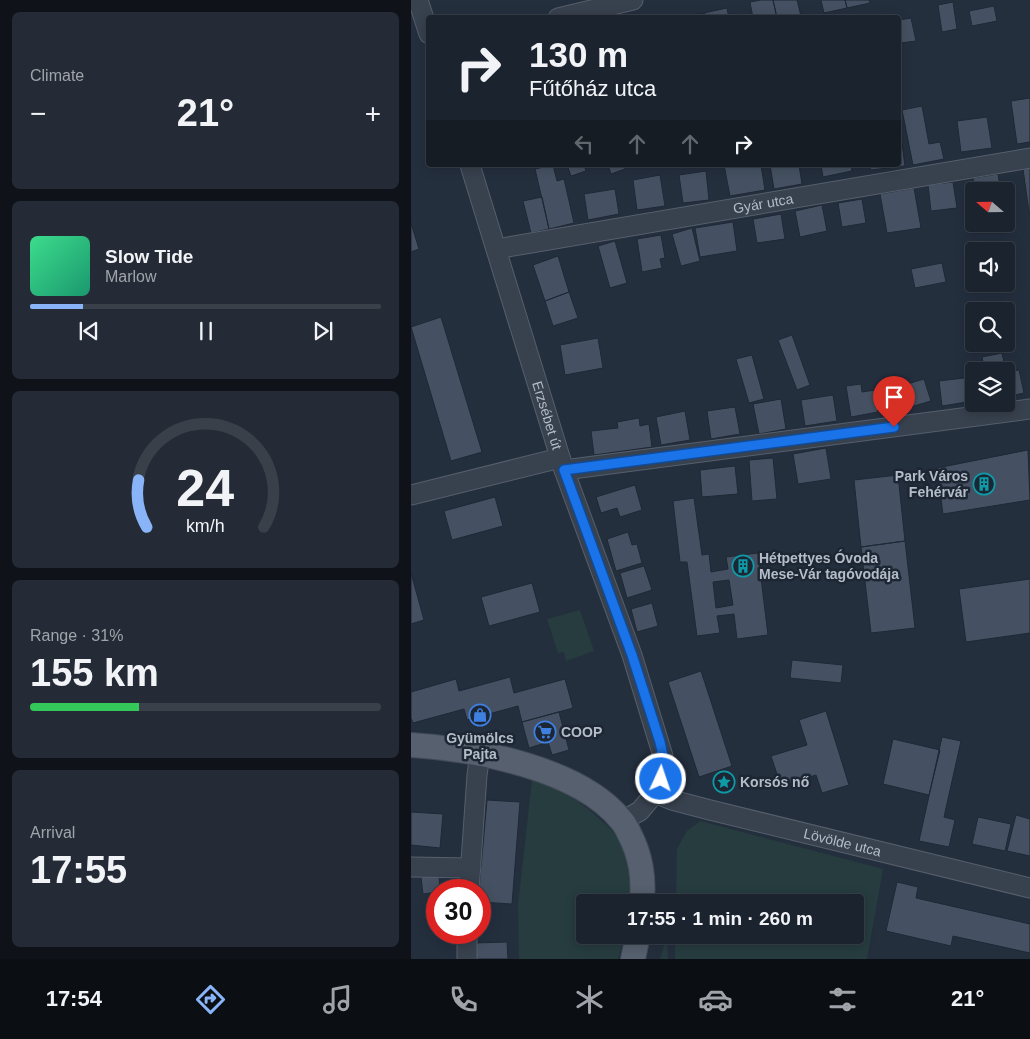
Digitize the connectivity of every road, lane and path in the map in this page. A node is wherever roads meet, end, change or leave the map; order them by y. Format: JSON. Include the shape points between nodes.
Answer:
{"nodes":[{"id":1,"x":418,"y":0,"type":"edge"},
{"id":2,"x":633,"y":0,"type":"edge"},
{"id":3,"x":570,"y":15,"type":"edge"},
{"id":4,"x":426,"y":25,"type":"edge"},
{"id":5,"x":1030,"y":158,"type":"edge"},
{"id":6,"x":470,"y":167,"type":"edge"},
{"id":7,"x":496,"y":250,"type":"junction"},
{"id":8,"x":1030,"y":409,"type":"edge"},
{"id":9,"x":562,"y":464,"type":"junction"},
{"id":10,"x":411,"y":495,"type":"edge"},
{"id":11,"x":411,"y":746,"type":"edge"},
{"id":12,"x":480,"y":755,"type":"junction"},
{"id":13,"x":655,"y":793,"type":"junction"},
{"id":14,"x":622,"y":821,"type":"junction"},
{"id":15,"x":411,"y":867,"type":"edge"},
{"id":16,"x":471,"y":868,"type":"junction"},
{"id":17,"x":470,"y":879,"type":"edge"},
{"id":18,"x":1030,"y":888,"type":"edge"},
{"id":19,"x":642,"y":894,"type":"edge"},
{"id":20,"x":467,"y":944,"type":"edge"},
{"id":21,"x":636,"y":944,"type":"edge"},
{"id":22,"x":467,"y":959,"type":"edge"},
{"id":23,"x":633,"y":959,"type":"edge"}],
"edges":[{"from":1,"to":4,"type":"street"},
{"from":2,"to":3,"type":"street"},
{"from":5,"to":7,"type":"street","name":"Gyár utca"},
{"from":6,"to":7,"type":"street","name":"Erzsébet út"},
{"from":7,"to":9,"type":"street","name":"Erzsébet út"},
{"from":8,"to":9,"type":"street"},
{"from":9,"to":10,"type":"street"},
{"from":9,"to":13,"type":"street","name":"Erzsébet út","via":[[632,655],[660,742],[663,770]]},
{"from":11,"to":12,"type":"main road"},
{"from":12,"to":14,"type":"main road","via":[[561,778],[604,802]]},
{"from":12,"to":16,"type":"street"},
{"from":13,"to":14,"type":"street","name":"Erzsébet út","via":[[640,811]]},
{"from":13,"to":18,"type":"street","name":"Lövölde utca","via":[[710,810]]},
{"from":14,"to":19,"type":"main road","via":[[642,865]]},
{"from":15,"to":16,"type":"street"},
{"from":16,"to":17,"type":"street"},
{"from":20,"to":22,"type":"street"},
{"from":21,"to":23,"type":"main road"}]}
